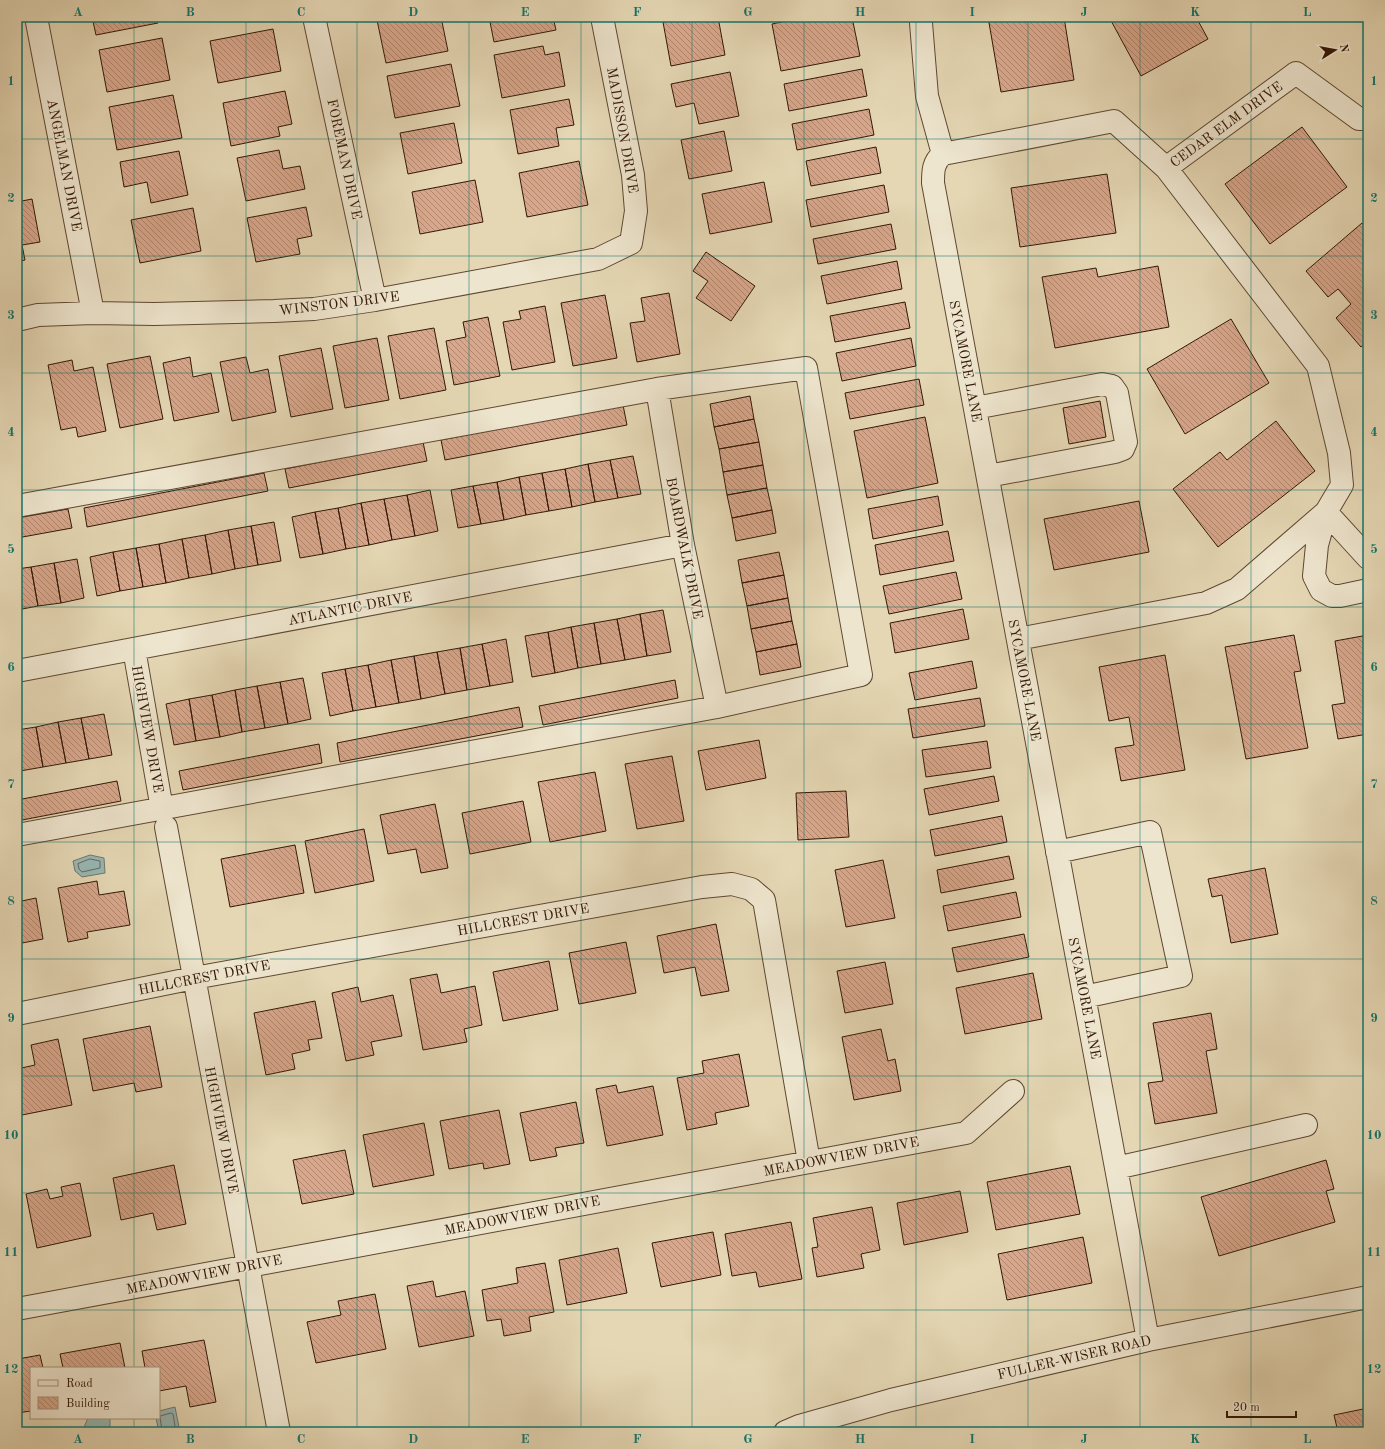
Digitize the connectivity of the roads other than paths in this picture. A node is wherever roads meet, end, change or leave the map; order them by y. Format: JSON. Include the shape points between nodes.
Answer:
{"nodes":[{"id":1,"x":36,"y":17,"type":"edge"},
{"id":2,"x":314,"y":17,"type":"edge"},
{"id":3,"x":602,"y":17,"type":"edge"},
{"id":4,"x":921,"y":23,"type":"dead end"},
{"id":5,"x":1368,"y":119,"type":"edge"},
{"id":6,"x":943,"y":154,"type":"junction"},
{"id":7,"x":1166,"y":168,"type":"junction"},
{"id":8,"x":631,"y":243,"type":"joint"},
{"id":9,"x":375,"y":300,"type":"junction"},
{"id":10,"x":93,"y":313,"type":"junction"},
{"id":11,"x":17,"y":320,"type":"edge"},
{"id":12,"x":658,"y":389,"type":"junction"},
{"id":13,"x":975,"y":408,"type":"junction"},
{"id":14,"x":988,"y":476,"type":"junction"},
{"id":15,"x":17,"y":506,"type":"edge"},
{"id":16,"x":1326,"y":512,"type":"junction"},
{"id":17,"x":683,"y":545,"type":"junction"},
{"id":18,"x":1368,"y":558,"type":"edge"},
{"id":19,"x":1368,"y":590,"type":"edge"},
{"id":20,"x":1018,"y":639,"type":"junction"},
{"id":21,"x":134,"y":649,"type":"junction"},
{"id":22,"x":17,"y":671,"type":"edge"},
{"id":23,"x":717,"y":707,"type":"junction"},
{"id":24,"x":164,"y":818,"type":"junction"},
{"id":25,"x":17,"y":835,"type":"edge"},
{"id":26,"x":1057,"y":852,"type":"junction"},
{"id":27,"x":194,"y":978,"type":"junction"},
{"id":28,"x":1084,"y":997,"type":"junction"},
{"id":29,"x":17,"y":1014,"type":"edge"},
{"id":30,"x":1013,"y":1091,"type":"dead end"},
{"id":31,"x":1306,"y":1125,"type":"dead end"},
{"id":32,"x":809,"y":1162,"type":"junction"},
{"id":33,"x":1116,"y":1168,"type":"junction"},
{"id":34,"x":248,"y":1266,"type":"junction"},
{"id":35,"x":1368,"y":1297,"type":"edge"},
{"id":36,"x":17,"y":1309,"type":"edge"},
{"id":37,"x":1148,"y":1340,"type":"junction"},
{"id":38,"x":278,"y":1432,"type":"edge"},
{"id":39,"x":785,"y":1432,"type":"edge"}],
"edges":[{"from":1,"to":10,"type":"street","name":"ANGELMAN DRIVE"},
{"from":2,"to":9,"type":"street","name":"FOREMAN DRIVE"},
{"from":3,"to":8,"type":"street","name":"MADISSON DRIVE","via":[[633,175],[636,211]]},
{"from":4,"to":6,"type":"street","via":[[927,96]]},
{"from":5,"to":7,"type":"street","name":"CEDAR ELM DRIVE","via":[[1359,120],[1296,73]]},
{"from":6,"to":7,"type":"street","name":"CEDAR ELM DRIVE","via":[[1114,121]]},
{"from":6,"to":13,"type":"street","name":"SYCAMORE LANE","via":[[936,160],[933,183]]},
{"from":7,"to":16,"type":"street","via":[[1318,366],[1339,453],[1342,485]]},
{"from":8,"to":9,"type":"street","name":"WINSTON DRIVE","via":[[598,259]]},
{"from":9,"to":10,"type":"street","name":"WINSTON DRIVE","via":[[314,309],[274,311]]},
{"from":10,"to":11,"type":"street","name":"WINSTON DRIVE","via":[[38,316]]},
{"from":12,"to":15,"type":"street"},
{"from":12,"to":17,"type":"street","name":"BOARDWALK DRIVE"},
{"from":12,"to":23,"type":"street","via":[[806,368],[861,675]]},
{"from":13,"to":14,"type":"street","name":"SYCAMORE LANE"},
{"from":13,"to":14,"type":"street","via":[[1102,384],[1112,386],[1117,394],[1126,442],[1123,448],[1115,452]]},
{"from":14,"to":20,"type":"street","name":"SYCAMORE LANE"},
{"from":16,"to":18,"type":"street"},
{"from":16,"to":19,"type":"street","via":[[1317,545],[1314,576],[1321,590],[1332,596],[1340,596]]},
{"from":16,"to":20,"type":"street","via":[[1238,589],[1206,603]]},
{"from":17,"to":21,"type":"street","name":"ATLANTIC DRIVE"},
{"from":17,"to":23,"type":"street","name":"BOARDWALK DRIVE"},
{"from":20,"to":26,"type":"street","name":"SYCAMORE LANE"},
{"from":21,"to":22,"type":"street","name":"ATLANTIC DRIVE"},
{"from":21,"to":24,"type":"street","name":"HIGHVIEW DRIVE"},
{"from":23,"to":24,"type":"street"},
{"from":24,"to":25,"type":"street"},
{"from":24,"to":27,"type":"street","name":"HIGHVIEW DRIVE"},
{"from":26,"to":28,"type":"street","name":"SYCAMORE LANE"},
{"from":26,"to":28,"type":"street","via":[[1150,832],[1181,976]]},
{"from":27,"to":29,"type":"street","name":"HILLCREST DRIVE"},
{"from":27,"to":32,"type":"street","name":"HILLCREST DRIVE","via":[[702,887],[732,884],[751,890],[764,900]]},
{"from":27,"to":34,"type":"street","name":"HIGHVIEW DRIVE"},
{"from":28,"to":33,"type":"street","name":"SYCAMORE LANE"},
{"from":30,"to":32,"type":"street","name":"MEADOWVIEW DRIVE","via":[[966,1132]]},
{"from":31,"to":33,"type":"street"},
{"from":32,"to":34,"type":"street","name":"MEADOWVIEW DRIVE"},
{"from":33,"to":37,"type":"street","name":"SYCAMORE LANE"},
{"from":34,"to":36,"type":"street","name":"MEADOWVIEW DRIVE"},
{"from":34,"to":38,"type":"street","name":"HIGHVIEW DRIVE"},
{"from":35,"to":37,"type":"street","name":"FULLER-WISER ROAD"},
{"from":37,"to":39,"type":"street","name":"FULLER-WISER ROAD","via":[[891,1400]]}]}
